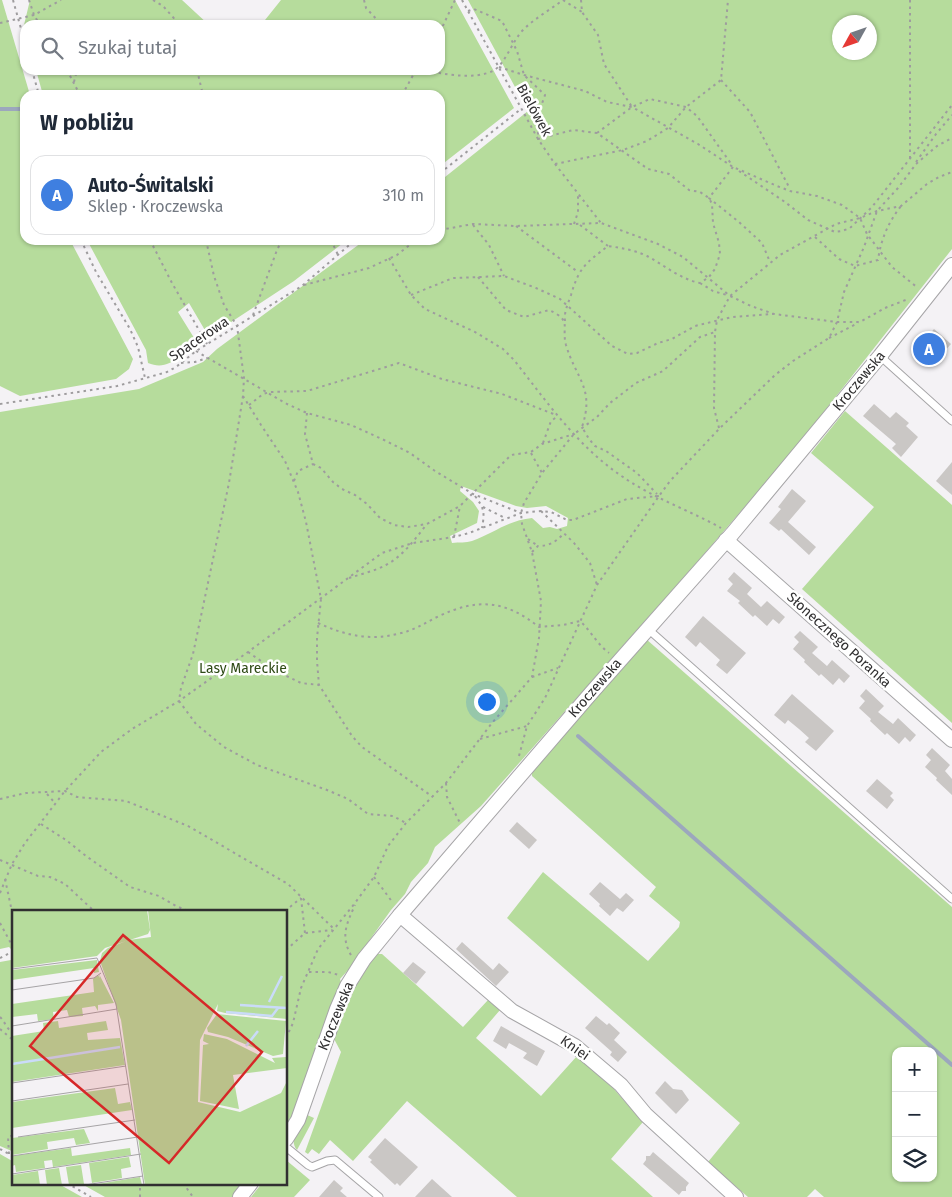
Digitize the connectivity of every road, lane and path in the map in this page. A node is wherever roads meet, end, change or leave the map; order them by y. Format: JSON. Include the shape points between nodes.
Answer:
{"nodes":[{"id":1,"x":13,"y":0,"type":"edge"},
{"id":2,"x":29,"y":0,"type":"edge"},
{"id":3,"x":61,"y":0,"type":"edge"},
{"id":4,"x":153,"y":0,"type":"edge"},
{"id":5,"x":364,"y":0,"type":"edge"},
{"id":6,"x":455,"y":0,"type":"edge"},
{"id":7,"x":462,"y":0,"type":"edge"},
{"id":8,"x":563,"y":0,"type":"edge"},
{"id":9,"x":581,"y":0,"type":"edge"},
{"id":10,"x":728,"y":0,"type":"edge"},
{"id":11,"x":910,"y":0,"type":"edge"},
{"id":12,"x":468,"y":11,"type":"junction"},
{"id":13,"x":582,"y":12,"type":"junction"},
{"id":14,"x":34,"y":14,"type":"junction"},
{"id":15,"x":18,"y":19,"type":"junction"},
{"id":16,"x":37,"y":20,"type":"edge"},
{"id":17,"x":176,"y":20,"type":"edge"},
{"id":18,"x":377,"y":20,"type":"edge"},
{"id":19,"x":445,"y":21,"type":"edge"},
{"id":20,"x":0,"y":23,"type":"edge"},
{"id":21,"x":20,"y":26,"type":"edge"},
{"id":22,"x":513,"y":43,"type":"junction"},
{"id":23,"x":499,"y":67,"type":"junction"},
{"id":24,"x":445,"y":74,"type":"edge"},
{"id":25,"x":33,"y":75,"type":"edge"},
{"id":26,"x":70,"y":75,"type":"edge"},
{"id":27,"x":76,"y":75,"type":"edge"},
{"id":28,"x":198,"y":75,"type":"edge"},
{"id":29,"x":413,"y":75,"type":"edge"},
{"id":30,"x":524,"y":75,"type":"junction"},
{"id":31,"x":721,"y":80,"type":"junction"},
{"id":32,"x":74,"y":84,"type":"junction"},
{"id":33,"x":37,"y":90,"type":"edge"},
{"id":34,"x":77,"y":90,"type":"edge"},
{"id":35,"x":202,"y":90,"type":"edge"},
{"id":36,"x":405,"y":90,"type":"edge"},
{"id":37,"x":952,"y":105,"type":"edge"},
{"id":38,"x":632,"y":107,"type":"junction"},
{"id":39,"x":686,"y":107,"type":"junction"},
{"id":40,"x":521,"y":109,"type":"junction"},
{"id":41,"x":952,"y":115,"type":"edge"},
{"id":42,"x":668,"y":128,"type":"junction"},
{"id":43,"x":597,"y":133,"type":"junction"},
{"id":44,"x":952,"y":138,"type":"edge"},
{"id":45,"x":538,"y":139,"type":"junction"},
{"id":46,"x":623,"y":150,"type":"junction"},
{"id":47,"x":910,"y":159,"type":"junction"},
{"id":48,"x":555,"y":164,"type":"junction"},
{"id":49,"x":916,"y":164,"type":"junction"},
{"id":50,"x":733,"y":167,"type":"junction"},
{"id":51,"x":445,"y":168,"type":"edge"},
{"id":52,"x":952,"y":172,"type":"edge"},
{"id":53,"x":790,"y":191,"type":"junction"},
{"id":54,"x":578,"y":194,"type":"junction"},
{"id":55,"x":709,"y":198,"type":"junction"},
{"id":56,"x":901,"y":206,"type":"junction"},
{"id":57,"x":877,"y":211,"type":"junction"},
{"id":58,"x":860,"y":218,"type":"junction"},
{"id":59,"x":601,"y":222,"type":"junction"},
{"id":60,"x":473,"y":224,"type":"junction"},
{"id":61,"x":574,"y":225,"type":"junction"},
{"id":62,"x":580,"y":225,"type":"junction"},
{"id":63,"x":516,"y":226,"type":"junction"},
{"id":64,"x":827,"y":228,"type":"junction"},
{"id":65,"x":445,"y":229,"type":"edge"},
{"id":66,"x":867,"y":234,"type":"junction"},
{"id":67,"x":814,"y":236,"type":"junction"},
{"id":68,"x":83,"y":245,"type":"edge"},
{"id":69,"x":152,"y":245,"type":"edge"},
{"id":70,"x":207,"y":245,"type":"edge"},
{"id":71,"x":280,"y":245,"type":"edge"},
{"id":72,"x":333,"y":245,"type":"edge"},
{"id":73,"x":349,"y":245,"type":"edge"},
{"id":74,"x":410,"y":245,"type":"edge"},
{"id":75,"x":608,"y":246,"type":"junction"},
{"id":76,"x":879,"y":250,"type":"junction"},
{"id":77,"x":338,"y":255,"type":"junction"},
{"id":78,"x":389,"y":258,"type":"junction"},
{"id":79,"x":770,"y":262,"type":"junction"},
{"id":80,"x":855,"y":266,"type":"junction"},
{"id":81,"x":952,"y":266,"type":"edge"},
{"id":82,"x":578,"y":272,"type":"junction"},
{"id":83,"x":478,"y":276,"type":"junction"},
{"id":84,"x":504,"y":276,"type":"junction"},
{"id":85,"x":709,"y":277,"type":"junction"},
{"id":86,"x":700,"y":283,"type":"junction"},
{"id":87,"x":302,"y":286,"type":"junction"},
{"id":88,"x":411,"y":295,"type":"junction"},
{"id":89,"x":928,"y":295,"type":"junction"},
{"id":90,"x":730,"y":296,"type":"junction"},
{"id":91,"x":567,"y":306,"type":"junction"},
{"id":92,"x":774,"y":314,"type":"junction"},
{"id":93,"x":252,"y":316,"type":"junction"},
{"id":94,"x":717,"y":320,"type":"junction"},
{"id":95,"x":564,"y":322,"type":"junction"},
{"id":96,"x":836,"y":322,"type":"junction"},
{"id":97,"x":860,"y":322,"type":"junction"},
{"id":98,"x":238,"y":326,"type":"junction"},
{"id":99,"x":715,"y":332,"type":"junction"},
{"id":100,"x":829,"y":338,"type":"junction"},
{"id":101,"x":207,"y":344,"type":"junction"},
{"id":102,"x":196,"y":351,"type":"junction"},
{"id":103,"x":880,"y":356,"type":"junction"},
{"id":104,"x":208,"y":358,"type":"junction"},
{"id":105,"x":180,"y":363,"type":"junction"},
{"id":106,"x":145,"y":378,"type":"junction"},
{"id":107,"x":244,"y":378,"type":"junction"},
{"id":108,"x":270,"y":392,"type":"junction"},
{"id":109,"x":244,"y":396,"type":"junction"},
{"id":110,"x":0,"y":404,"type":"edge"},
{"id":111,"x":249,"y":405,"type":"junction"},
{"id":112,"x":308,"y":413,"type":"junction"},
{"id":113,"x":558,"y":416,"type":"junction"},
{"id":114,"x":952,"y":421,"type":"edge"},
{"id":115,"x":582,"y":427,"type":"junction"},
{"id":116,"x":719,"y":429,"type":"junction"},
{"id":117,"x":574,"y":434,"type":"junction"},
{"id":118,"x":542,"y":444,"type":"junction"},
{"id":119,"x":531,"y":452,"type":"junction"},
{"id":120,"x":313,"y":464,"type":"junction"},
{"id":121,"x":290,"y":471,"type":"junction"},
{"id":122,"x":298,"y":472,"type":"junction"},
{"id":123,"x":542,"y":473,"type":"junction"},
{"id":124,"x":294,"y":481,"type":"junction"},
{"id":125,"x":473,"y":494,"type":"junction"},
{"id":126,"x":659,"y":496,"type":"junction"},
{"id":127,"x":460,"y":506,"type":"junction"},
{"id":128,"x":483,"y":507,"type":"junction"},
{"id":129,"x":541,"y":511,"type":"junction"},
{"id":130,"x":521,"y":513,"type":"junction"},
{"id":131,"x":505,"y":518,"type":"junction"},
{"id":132,"x":427,"y":524,"type":"junction"},
{"id":133,"x":482,"y":528,"type":"junction"},
{"id":134,"x":564,"y":533,"type":"junction"},
{"id":135,"x":729,"y":537,"type":"junction"},
{"id":136,"x":454,"y":538,"type":"junction"},
{"id":137,"x":528,"y":539,"type":"junction"},
{"id":138,"x":413,"y":543,"type":"junction"},
{"id":139,"x":538,"y":546,"type":"junction"},
{"id":140,"x":532,"y":552,"type":"junction"},
{"id":141,"x":348,"y":579,"type":"junction"},
{"id":142,"x":597,"y":585,"type":"junction"},
{"id":143,"x":321,"y":599,"type":"junction"},
{"id":144,"x":580,"y":621,"type":"junction"},
{"id":145,"x":318,"y":623,"type":"junction"},
{"id":146,"x":539,"y":627,"type":"junction"},
{"id":147,"x":648,"y":629,"type":"junction"},
{"id":148,"x":248,"y":652,"type":"junction"},
{"id":149,"x":619,"y":661,"type":"junction"},
{"id":150,"x":558,"y":668,"type":"junction"},
{"id":151,"x":532,"y":677,"type":"junction"},
{"id":152,"x":320,"y":684,"type":"junction"},
{"id":153,"x":178,"y":701,"type":"junction"},
{"id":154,"x":527,"y":726,"type":"junction"},
{"id":155,"x":480,"y":739,"type":"junction"},
{"id":156,"x":952,"y":740,"type":"edge"},
{"id":157,"x":518,"y":759,"type":"dead end"},
{"id":158,"x":446,"y":783,"type":"junction"},
{"id":159,"x":65,"y":791,"type":"junction"},
{"id":160,"x":46,"y":793,"type":"junction"},
{"id":161,"x":433,"y":797,"type":"junction"},
{"id":162,"x":0,"y":799,"type":"edge"},
{"id":163,"x":55,"y":803,"type":"junction"},
{"id":164,"x":406,"y":823,"type":"junction"},
{"id":165,"x":40,"y":824,"type":"junction"},
{"id":166,"x":467,"y":838,"type":"junction"},
{"id":167,"x":0,"y":860,"type":"edge"},
{"id":168,"x":12,"y":864,"type":"junction"},
{"id":169,"x":374,"y":877,"type":"junction"},
{"id":170,"x":5,"y":879,"type":"junction"},
{"id":171,"x":3,"y":884,"type":"junction"},
{"id":172,"x":0,"y":887,"type":"edge"},
{"id":173,"x":0,"y":893,"type":"edge"},
{"id":174,"x":301,"y":898,"type":"junction"},
{"id":175,"x":952,"y":899,"type":"edge"},
{"id":176,"x":356,"y":903,"type":"junction"},
{"id":177,"x":93,"y":910,"type":"edge"},
{"id":178,"x":186,"y":910,"type":"edge"},
{"id":179,"x":286,"y":910,"type":"edge"},
{"id":180,"x":12,"y":912,"type":"edge"},
{"id":181,"x":400,"y":914,"type":"junction"},
{"id":182,"x":0,"y":923,"type":"edge"},
{"id":183,"x":334,"y":929,"type":"junction"},
{"id":184,"x":305,"y":933,"type":"junction"},
{"id":185,"x":12,"y":946,"type":"edge"},
{"id":186,"x":288,"y":948,"type":"edge"},
{"id":187,"x":12,"y":951,"type":"edge"},
{"id":188,"x":0,"y":958,"type":"edge"},
{"id":189,"x":360,"y":964,"type":"junction"},
{"id":190,"x":308,"y":972,"type":"junction"},
{"id":191,"x":350,"y":980,"type":"junction"},
{"id":192,"x":0,"y":1017,"type":"edge"},
{"id":193,"x":0,"y":1029,"type":"edge"},
{"id":194,"x":12,"y":1031,"type":"edge"},
{"id":195,"x":288,"y":1034,"type":"edge"},
{"id":196,"x":12,"y":1039,"type":"edge"},
{"id":197,"x":12,"y":1136,"type":"edge"},
{"id":198,"x":288,"y":1136,"type":"edge"},
{"id":199,"x":0,"y":1149,"type":"edge"},
{"id":200,"x":288,"y":1149,"type":"edge"},
{"id":201,"x":9,"y":1154,"type":"junction"},
{"id":202,"x":12,"y":1155,"type":"edge"},
{"id":203,"x":69,"y":1184,"type":"edge"},
{"id":204,"x":140,"y":1184,"type":"edge"},
{"id":205,"x":184,"y":1184,"type":"edge"},
{"id":206,"x":250,"y":1184,"type":"edge"},
{"id":207,"x":91,"y":1197,"type":"edge"},
{"id":208,"x":140,"y":1197,"type":"edge"},
{"id":209,"x":193,"y":1197,"type":"edge"},
{"id":210,"x":240,"y":1197,"type":"edge"},
{"id":211,"x":378,"y":1197,"type":"edge"},
{"id":212,"x":736,"y":1197,"type":"edge"}],
"edges":[{"from":1,"to":15,"type":"path"},
{"from":2,"to":14,"type":"path"},
{"from":3,"to":14,"type":"path"},
{"from":4,"to":17,"type":"path"},
{"from":5,"to":18,"type":"path","via":[[366,8]]},
{"from":6,"to":19,"type":"path"},
{"from":7,"to":12,"type":"path","name":"Bielówek"},
{"from":8,"to":13,"type":"path"},
{"from":8,"to":22,"type":"path","via":[[524,29]]},
{"from":9,"to":13,"type":"path"},
{"from":10,"to":31,"type":"path"},
{"from":11,"to":47,"type":"path"},
{"from":12,"to":22,"type":"path","via":[[474,9],[502,21]]},
{"from":12,"to":23,"type":"path","name":"Bielówek"},
{"from":13,"to":38,"type":"path","via":[[598,35],[604,64]]},
{"from":14,"to":15,"type":"path"},
{"from":14,"to":16,"type":"path"},
{"from":15,"to":20,"type":"path"},
{"from":15,"to":21,"type":"path"},
{"from":22,"to":23,"type":"path"},
{"from":22,"to":30,"type":"path"},
{"from":23,"to":24,"type":"path","via":[[463,77]]},
{"from":23,"to":30,"type":"path"},
{"from":23,"to":40,"type":"path","name":"Bielówek"},
{"from":25,"to":33,"type":"path"},
{"from":26,"to":32,"type":"path"},
{"from":27,"to":32,"type":"path"},
{"from":28,"to":35,"type":"path"},
{"from":29,"to":36,"type":"path"},
{"from":30,"to":38,"type":"path"},
{"from":30,"to":45,"type":"path","via":[[545,94],[538,116]]},
{"from":31,"to":39,"type":"path"},
{"from":31,"to":53,"type":"path","via":[[750,112]]},
{"from":32,"to":34,"type":"path"},
{"from":37,"to":47,"type":"path"},
{"from":38,"to":39,"type":"path","via":[[650,99]]},
{"from":38,"to":42,"type":"path"},
{"from":38,"to":43,"type":"path"},
{"from":39,"to":42,"type":"path"},
{"from":39,"to":50,"type":"path","via":[[697,116]]},
{"from":40,"to":45,"type":"path","name":"Bielówek"},
{"from":40,"to":51,"type":"path"},
{"from":41,"to":49,"type":"path","via":[[918,157]]},
{"from":42,"to":46,"type":"path"},
{"from":42,"to":50,"type":"path"},
{"from":43,"to":45,"type":"path","via":[[573,130]]},
{"from":43,"to":46,"type":"path"},
{"from":44,"to":49,"type":"path"},
{"from":45,"to":48,"type":"path","name":"Bielówek"},
{"from":46,"to":48,"type":"path"},
{"from":46,"to":55,"type":"path","via":[[648,168],[669,174],[689,190]]},
{"from":47,"to":58,"type":"path"},
{"from":48,"to":54,"type":"path","name":"Bielówek"},
{"from":49,"to":57,"type":"path"},
{"from":50,"to":53,"type":"path"},
{"from":50,"to":55,"type":"path"},
{"from":50,"to":64,"type":"path","via":[[808,220]]},
{"from":52,"to":56,"type":"path","via":[[928,184]]},
{"from":53,"to":58,"type":"path","via":[[842,205]]},
{"from":54,"to":59,"type":"path","name":"Bielówek"},
{"from":54,"to":61,"type":"path"},
{"from":55,"to":79,"type":"path","via":[[762,243]]},
{"from":55,"to":85,"type":"path","via":[[720,254]]},
{"from":56,"to":57,"type":"path"},
{"from":56,"to":76,"type":"path","via":[[888,225]]},
{"from":57,"to":58,"type":"path"},
{"from":57,"to":66,"type":"path"},
{"from":58,"to":64,"type":"path"},
{"from":58,"to":64,"type":"path","via":[[842,231]]},
{"from":58,"to":66,"type":"path"},
{"from":59,"to":62,"type":"path"},
{"from":59,"to":85,"type":"path","via":[[658,244],[683,257]]},
{"from":60,"to":63,"type":"path"},
{"from":60,"to":65,"type":"path"},
{"from":60,"to":84,"type":"path","via":[[489,245]]},
{"from":61,"to":62,"type":"path"},
{"from":61,"to":63,"type":"path"},
{"from":62,"to":75,"type":"path"},
{"from":63,"to":82,"type":"path"},
{"from":64,"to":67,"type":"path"},
{"from":66,"to":76,"type":"path"},
{"from":66,"to":80,"type":"path"},
{"from":67,"to":79,"type":"path"},
{"from":67,"to":80,"type":"path","via":[[839,259]]},
{"from":68,"to":106,"type":"path","via":[[138,347]]},
{"from":69,"to":101,"type":"path"},
{"from":70,"to":98,"type":"path","via":[[224,305]]},
{"from":71,"to":93,"type":"path"},
{"from":72,"to":77,"type":"path"},
{"from":73,"to":77,"type":"path","name":"Spacerowa"},
{"from":74,"to":78,"type":"path"},
{"from":75,"to":82,"type":"path"},
{"from":75,"to":86,"type":"path","via":[[646,255],[679,275]]},
{"from":76,"to":80,"type":"path","via":[[878,260]]},
{"from":76,"to":89,"type":"path","via":[[892,267]]},
{"from":77,"to":87,"type":"path","name":"Spacerowa"},
{"from":78,"to":87,"type":"path","via":[[369,268]]},
{"from":78,"to":88,"type":"path"},
{"from":79,"to":90,"type":"path"},
{"from":80,"to":96,"type":"path"},
{"from":81,"to":89,"type":"street","name":"Kroczewska"},
{"from":82,"to":91,"type":"path"},
{"from":83,"to":84,"type":"path"},
{"from":83,"to":88,"type":"path","via":[[454,278]]},
{"from":83,"to":95,"type":"path","via":[[506,310],[524,317],[549,310],[557,313]]},
{"from":84,"to":91,"type":"path","via":[[560,299]]},
{"from":85,"to":86,"type":"path"},
{"from":85,"to":90,"type":"path"},
{"from":86,"to":90,"type":"path"},
{"from":87,"to":93,"type":"path","name":"Spacerowa"},
{"from":88,"to":113,"type":"path","via":[[425,309],[503,349]]},
{"from":89,"to":97,"type":"path","via":[[908,298]]},
{"from":89,"to":103,"type":"street","name":"Kroczewska"},
{"from":90,"to":92,"type":"path"},
{"from":90,"to":94,"type":"path"},
{"from":91,"to":94,"type":"path","via":[[612,346],[628,354]]},
{"from":91,"to":95,"type":"path"},
{"from":92,"to":94,"type":"path"},
{"from":92,"to":96,"type":"path"},
{"from":93,"to":98,"type":"path","name":"Spacerowa"},
{"from":94,"to":99,"type":"path"},
{"from":95,"to":115,"type":"path","via":[[566,343],[586,391],[587,408]]},
{"from":96,"to":97,"type":"path"},
{"from":96,"to":100,"type":"path"},
{"from":97,"to":100,"type":"path"},
{"from":98,"to":101,"type":"path","name":"Spacerowa"},
{"from":98,"to":107,"type":"path"},
{"from":99,"to":115,"type":"path","via":[[700,337],[663,371],[636,383]]},
{"from":99,"to":116,"type":"path","via":[[714,408]]},
{"from":100,"to":116,"type":"path","via":[[775,375]]},
{"from":101,"to":102,"type":"path","name":"Spacerowa"},
{"from":102,"to":104,"type":"path"},
{"from":102,"to":105,"type":"path","name":"Spacerowa"},
{"from":103,"to":114,"type":"lane"},
{"from":103,"to":135,"type":"street","name":"Kroczewska"},
{"from":104,"to":105,"type":"path"},
{"from":104,"to":107,"type":"path"},
{"from":105,"to":106,"type":"path","name":"Spacerowa","via":[[167,372]]},
{"from":106,"to":110,"type":"path","name":"Spacerowa","via":[[117,386]]},
{"from":107,"to":108,"type":"path"},
{"from":107,"to":109,"type":"path"},
{"from":108,"to":111,"type":"path"},
{"from":108,"to":112,"type":"path"},
{"from":108,"to":113,"type":"path","via":[[307,391],[399,363],[442,379],[502,394]]},
{"from":109,"to":111,"type":"path"},
{"from":109,"to":153,"type":"path","via":[[230,483],[193,654]]},
{"from":111,"to":121,"type":"path"},
{"from":112,"to":120,"type":"path","via":[[305,434]]},
{"from":112,"to":125,"type":"path","via":[[351,425],[382,439],[410,453]]},
{"from":113,"to":117,"type":"path"},
{"from":113,"to":118,"type":"path","via":[[551,421]]},
{"from":115,"to":117,"type":"path"},
{"from":115,"to":126,"type":"path","via":[[595,446],[637,474]]},
{"from":116,"to":126,"type":"path"},
{"from":117,"to":118,"type":"path"},
{"from":117,"to":123,"type":"path"},
{"from":117,"to":126,"type":"path","via":[[623,477]]},
{"from":118,"to":119,"type":"path"},
{"from":119,"to":123,"type":"path"},
{"from":119,"to":125,"type":"path","via":[[511,455]]},
{"from":120,"to":122,"type":"path"},
{"from":120,"to":132,"type":"path","via":[[342,489],[367,504],[380,518],[408,527]]},
{"from":121,"to":122,"type":"path"},
{"from":121,"to":124,"type":"path"},
{"from":122,"to":124,"type":"path"},
{"from":123,"to":130,"type":"path"},
{"from":124,"to":143,"type":"path","via":[[306,522]]},
{"from":125,"to":127,"type":"path"},
{"from":125,"to":128,"type":"path"},
{"from":125,"to":130,"type":"path"},
{"from":126,"to":129,"type":"path","via":[[627,499],[573,520]]},
{"from":126,"to":135,"type":"path"},
{"from":126,"to":142,"type":"path"},
{"from":127,"to":132,"type":"path"},
{"from":127,"to":136,"type":"path"},
{"from":128,"to":131,"type":"path"},
{"from":128,"to":133,"type":"path"},
{"from":129,"to":130,"type":"path"},
{"from":129,"to":134,"type":"path"},
{"from":130,"to":131,"type":"path"},
{"from":130,"to":137,"type":"path"},
{"from":131,"to":133,"type":"path"},
{"from":132,"to":138,"type":"path"},
{"from":133,"to":136,"type":"path"},
{"from":134,"to":139,"type":"path","via":[[556,542]]},
{"from":134,"to":142,"type":"path","via":[[590,563]]},
{"from":135,"to":147,"type":"street","name":"Kroczewska"},
{"from":135,"to":156,"type":"street","name":"Słonecznego Poranka"},
{"from":136,"to":138,"type":"path"},
{"from":137,"to":139,"type":"path"},
{"from":137,"to":140,"type":"path"},
{"from":138,"to":141,"type":"path","via":[[382,553]]},
{"from":138,"to":141,"type":"path","via":[[385,566]]},
{"from":139,"to":140,"type":"path"},
{"from":140,"to":146,"type":"path","via":[[540,601]]},
{"from":141,"to":143,"type":"path"},
{"from":142,"to":144,"type":"path"},
{"from":143,"to":145,"type":"path"},
{"from":143,"to":148,"type":"path"},
{"from":144,"to":146,"type":"path"},
{"from":144,"to":149,"type":"path","via":[[600,646]]},
{"from":144,"to":150,"type":"path"},
{"from":145,"to":146,"type":"path","via":[[339,633],[369,638],[396,635],[439,616],[481,603],[503,607]]},
{"from":145,"to":152,"type":"path"},
{"from":146,"to":151,"type":"path"},
{"from":147,"to":149,"type":"street","name":"Kroczewska"},
{"from":147,"to":175,"type":"lane"},
{"from":148,"to":152,"type":"path","via":[[301,683]]},
{"from":148,"to":153,"type":"path"},
{"from":149,"to":166,"type":"street","name":"Kroczewska"},
{"from":150,"to":151,"type":"path"},
{"from":150,"to":154,"type":"path","via":[[545,698]]},
{"from":151,"to":155,"type":"path"},
{"from":152,"to":161,"type":"path","via":[[362,747]]},
{"from":153,"to":159,"type":"path","via":[[101,752]]},
{"from":153,"to":164,"type":"path","via":[[196,724],[224,747],[257,765],[341,796],[368,814],[393,816]]},
{"from":154,"to":155,"type":"path"},
{"from":154,"to":157,"type":"path"},
{"from":155,"to":158,"type":"path"},
{"from":158,"to":161,"type":"path"},
{"from":158,"to":166,"type":"path","via":[[447,797]]},
{"from":159,"to":160,"type":"path"},
{"from":159,"to":163,"type":"path"},
{"from":159,"to":174,"type":"path","via":[[77,797],[126,802],[188,826],[288,884]]},
{"from":160,"to":162,"type":"path","via":[[26,793]]},
{"from":160,"to":163,"type":"path"},
{"from":161,"to":164,"type":"path"},
{"from":163,"to":165,"type":"path"},
{"from":164,"to":169,"type":"path","via":[[388,846]]},
{"from":165,"to":168,"type":"path"},
{"from":165,"to":178,"type":"path","via":[[130,887],[159,896]]},
{"from":166,"to":181,"type":"street","name":"Kroczewska"},
{"from":167,"to":168,"type":"path"},
{"from":168,"to":170,"type":"path"},
{"from":168,"to":177,"type":"path","via":[[65,884]]},
{"from":169,"to":176,"type":"path"},
{"from":169,"to":181,"type":"path"},
{"from":170,"to":171,"type":"path"},
{"from":170,"to":180,"type":"path"},
{"from":171,"to":172,"type":"path"},
{"from":171,"to":173,"type":"path"},
{"from":174,"to":179,"type":"path"},
{"from":174,"to":183,"type":"path"},
{"from":174,"to":184,"type":"path"},
{"from":176,"to":183,"type":"path"},
{"from":176,"to":189,"type":"path","via":[[345,928],[346,947]]},
{"from":181,"to":189,"type":"street","name":"Kroczewska"},
{"from":181,"to":212,"type":"street","name":"Kniei","via":[[512,1011],[576,1046],[621,1085],[646,1115]]},
{"from":182,"to":185,"type":"path"},
{"from":183,"to":184,"type":"path"},
{"from":183,"to":190,"type":"path","via":[[318,949]]},
{"from":184,"to":186,"type":"path"},
{"from":187,"to":188,"type":"path"},
{"from":189,"to":191,"type":"street","name":"Kroczewska"},
{"from":190,"to":191,"type":"path","via":[[328,972]]},
{"from":190,"to":195,"type":"path"},
{"from":191,"to":198,"type":"street","name":"Kroczewska","via":[[298,1120]]},
{"from":192,"to":194,"type":"path"},
{"from":193,"to":196,"type":"path"},
{"from":197,"to":201,"type":"path","via":[[8,1137]]},
{"from":199,"to":201,"type":"path"},
{"from":200,"to":211,"type":"lane","via":[[312,1167],[336,1160]]},
{"from":201,"to":202,"type":"path"},
{"from":203,"to":207,"type":"path"},
{"from":204,"to":208,"type":"path"},
{"from":205,"to":209,"type":"path"},
{"from":206,"to":210,"type":"street"}]}
